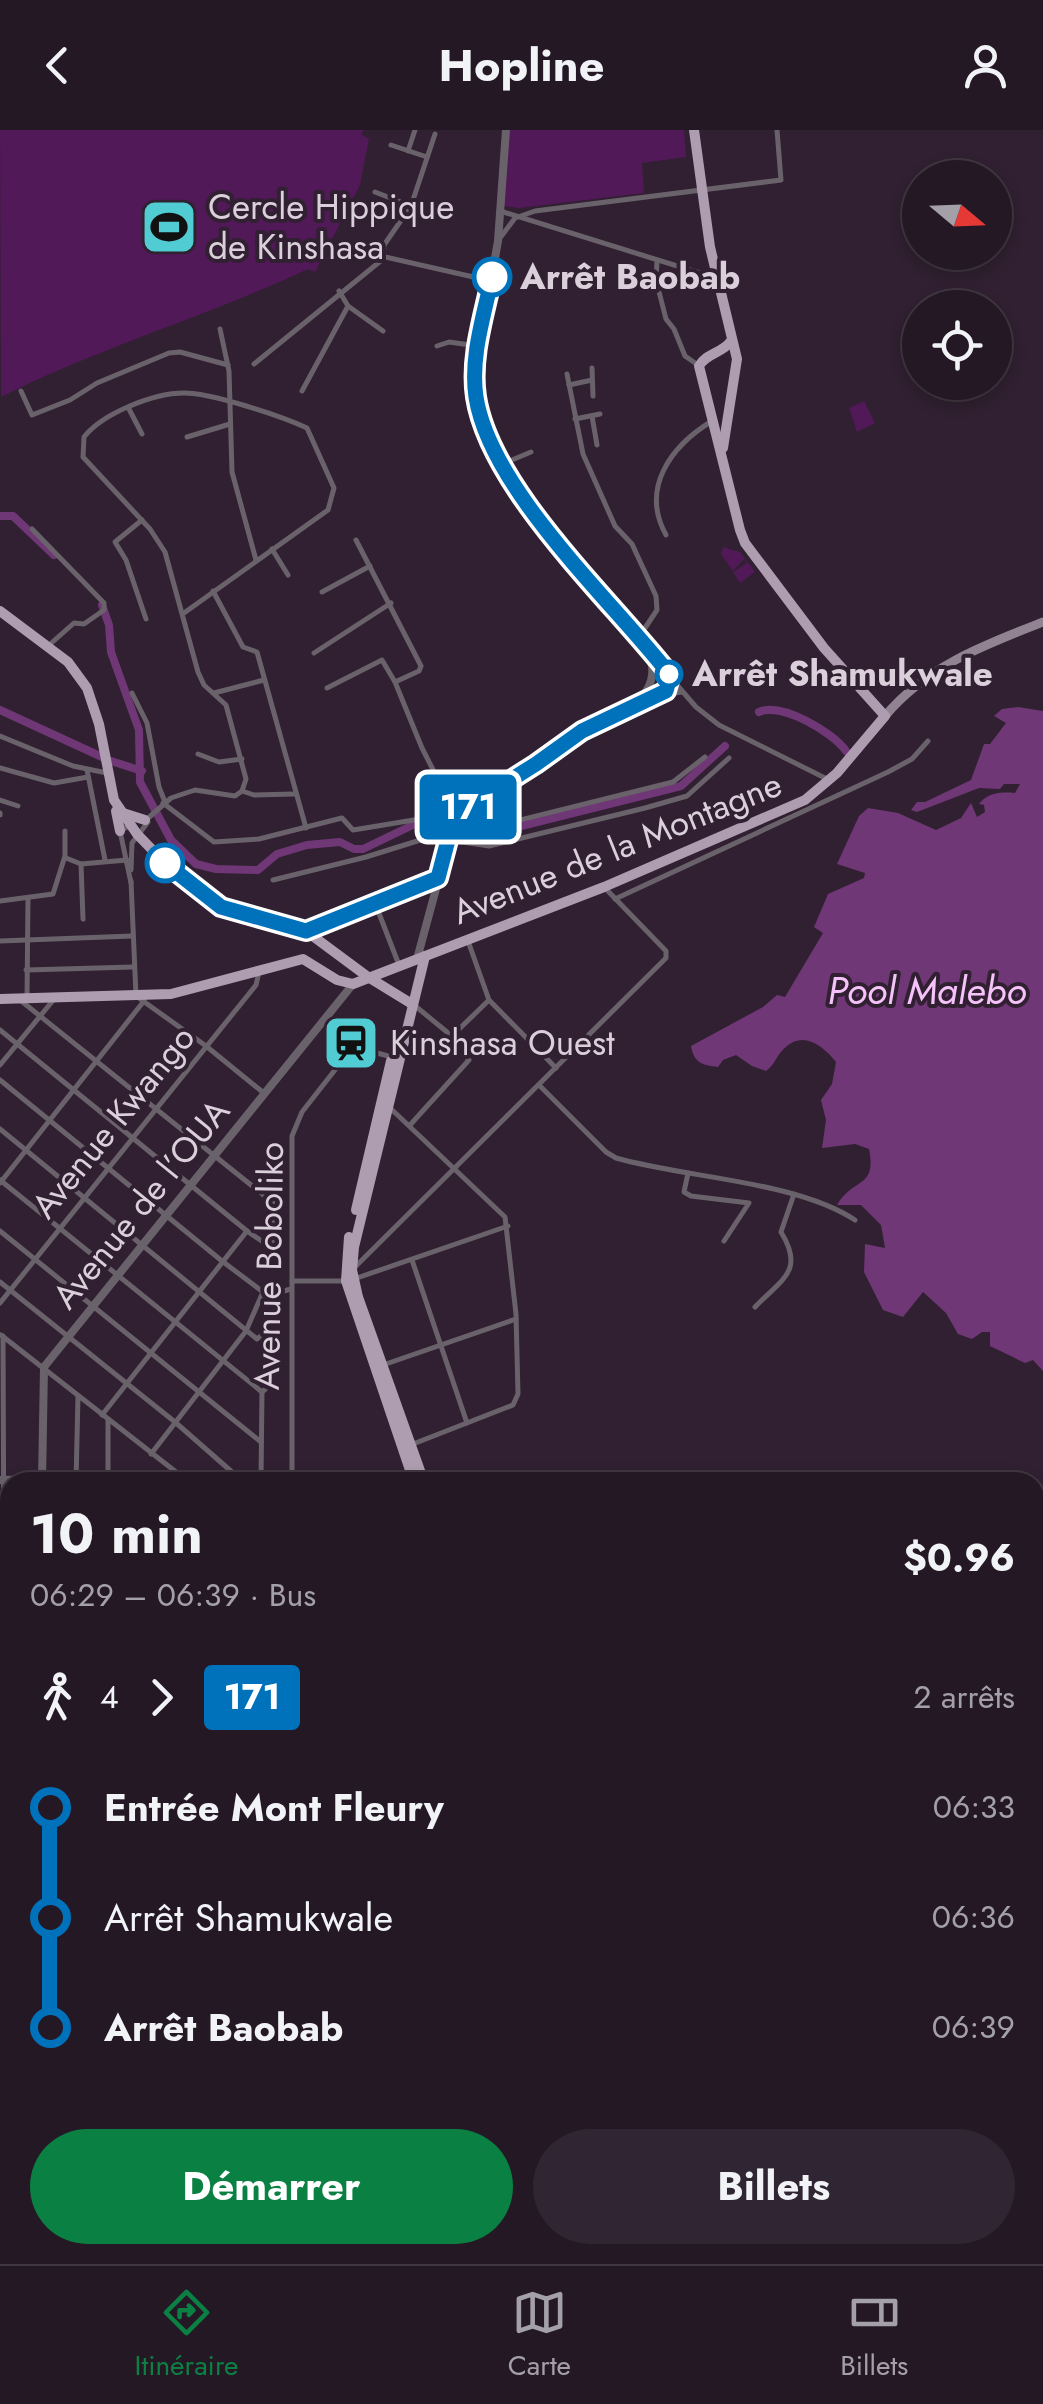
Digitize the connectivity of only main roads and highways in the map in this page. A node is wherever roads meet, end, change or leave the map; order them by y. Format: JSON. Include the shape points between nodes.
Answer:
{"nodes":[{"id":1,"x":694,"y":130,"type":"edge"},
{"id":2,"x":731,"y":340,"type":"junction"},
{"id":3,"x":726,"y":413,"type":"junction"},
{"id":4,"x":712,"y":418,"type":"junction"},
{"id":5,"x":722,"y":454,"type":"junction"},
{"id":6,"x":0,"y":611,"type":"edge"},
{"id":7,"x":1043,"y":622,"type":"edge"},
{"id":8,"x":880,"y":715,"type":"junction"},
{"id":9,"x":117,"y":805,"type":"junction"},
{"id":10,"x":152,"y":849,"type":"junction"},
{"id":11,"x":421,"y":957,"type":"junction"},
{"id":12,"x":368,"y":977,"type":"junction"},
{"id":13,"x":0,"y":999,"type":"edge"},
{"id":14,"x":410,"y":1002,"type":"junction"},
{"id":15,"x":384,"y":1105,"type":"junction"},
{"id":16,"x":349,"y":1276,"type":"junction"},
{"id":17,"x":411,"y":1472,"type":"edge"},
{"id":18,"x":420,"y":1472,"type":"edge"}],
"edges":[{"from":1,"to":2,"type":"main road"},
{"from":2,"to":3,"type":"main road","via":[[737,372]]},
{"from":2,"to":4,"type":"main road","via":[[699,366]]},
{"from":3,"to":4,"type":"main road"},
{"from":3,"to":5,"type":"main road"},
{"from":4,"to":5,"type":"main road"},
{"from":5,"to":8,"type":"main road","via":[[746,543]]},
{"from":6,"to":9,"type":"main road","via":[[68,662],[87,688]]},
{"from":7,"to":8,"type":"main road","via":[[959,657]]},
{"from":8,"to":11,"type":"main road","name":"Avenue de la Montagne","via":[[830,780],[805,800]]},
{"from":9,"to":10,"type":"main road","via":[[129,830]]},
{"from":9,"to":10,"type":"main road","via":[[148,820]]},
{"from":10,"to":12,"type":"main road","via":[[212,902],[306,931]]},
{"from":11,"to":12,"type":"main road","name":"Avenue de la Montagne"},
{"from":11,"to":14,"type":"main road"},
{"from":12,"to":13,"type":"main road","name":"Avenue de la Montagne","via":[[353,984],[337,980],[304,959],[140,998]]},
{"from":12,"to":14,"type":"main road"},
{"from":14,"to":15,"type":"main road"},
{"from":14,"to":15,"type":"main road"},
{"from":15,"to":16,"type":"main road","via":[[347,1247]]},
{"from":16,"to":17,"type":"main road"},
{"from":16,"to":18,"type":"main road"}]}
